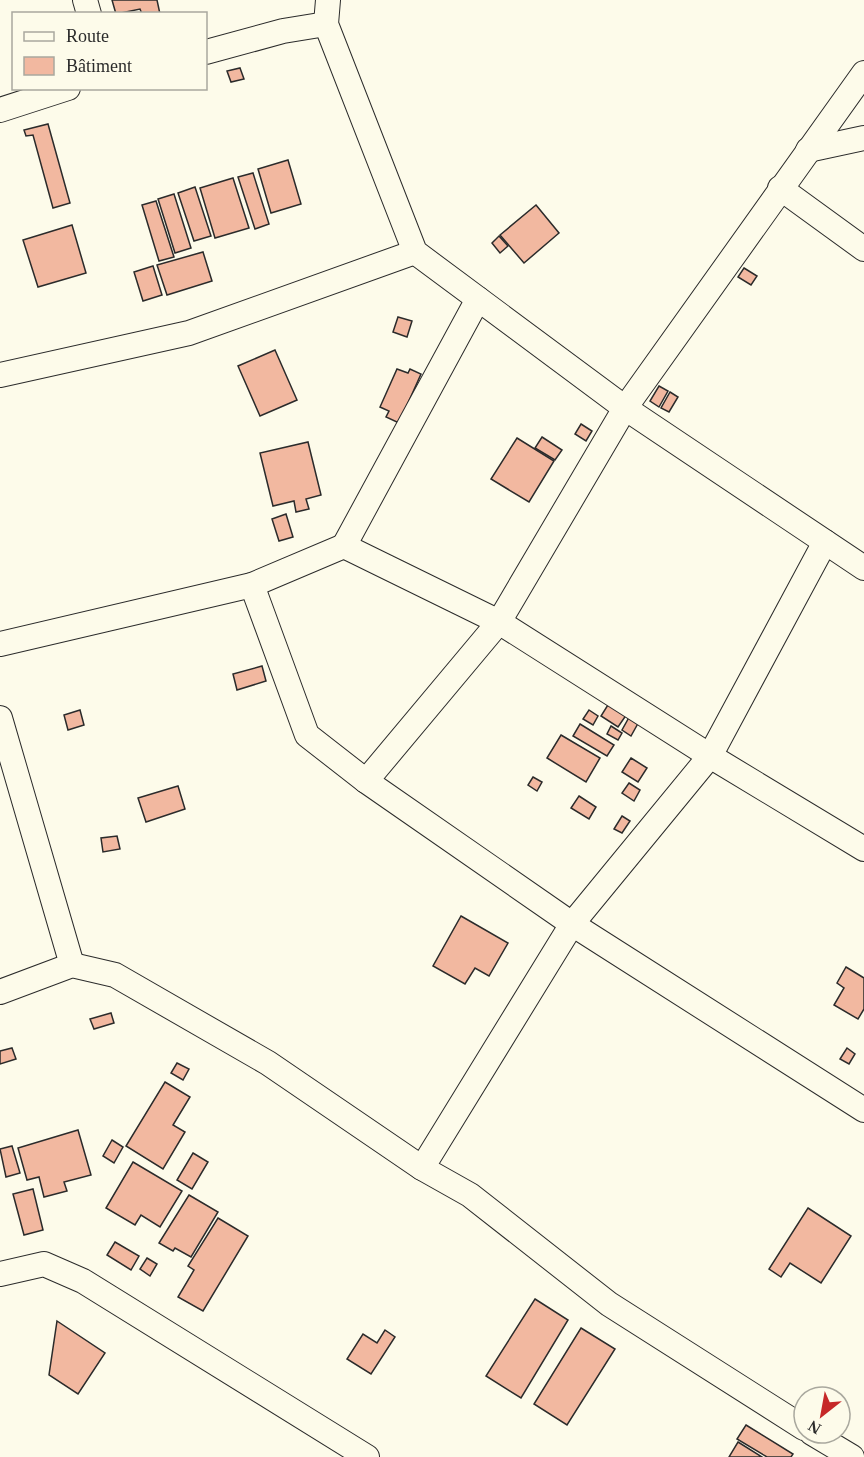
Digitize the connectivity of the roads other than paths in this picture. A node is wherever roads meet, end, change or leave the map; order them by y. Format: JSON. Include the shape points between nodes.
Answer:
{"nodes":[{"id":1,"x":327,"y":12,"type":"edge"},
{"id":2,"x":207,"y":52,"type":"edge"},
{"id":3,"x":864,"y":73,"type":"edge"},
{"id":4,"x":62,"y":90,"type":"edge"},
{"id":5,"x":0,"y":110,"type":"edge"},
{"id":6,"x":864,"y":138,"type":"edge"},
{"id":7,"x":807,"y":150,"type":"junction"},
{"id":8,"x":780,"y":188,"type":"junction"},
{"id":9,"x":864,"y":249,"type":"edge"},
{"id":10,"x":415,"y":252,"type":"junction"},
{"id":11,"x":478,"y":299,"type":"junction"},
{"id":12,"x":0,"y":375,"type":"edge"},
{"id":13,"x":625,"y":408,"type":"junction"},
{"id":14,"x":825,"y":542,"type":"junction"},
{"id":15,"x":344,"y":546,"type":"junction"},
{"id":16,"x":864,"y":567,"type":"edge"},
{"id":17,"x":252,"y":585,"type":"junction"},
{"id":18,"x":499,"y":622,"type":"junction"},
{"id":19,"x":0,"y":644,"type":"edge"},
{"id":20,"x":0,"y":718,"type":"edge"},
{"id":21,"x":710,"y":756,"type":"junction"},
{"id":22,"x":366,"y":781,"type":"junction"},
{"id":23,"x":864,"y":849,"type":"edge"},
{"id":24,"x":572,"y":924,"type":"junction"},
{"id":25,"x":72,"y":964,"type":"junction"},
{"id":26,"x":0,"y":992,"type":"edge"},
{"id":27,"x":864,"y":1110,"type":"edge"},
{"id":28,"x":422,"y":1168,"type":"junction"},
{"id":29,"x":0,"y":1274,"type":"edge"},
{"id":30,"x":792,"y":1420,"type":"edge"},
{"id":31,"x":832,"y":1445,"type":"edge"},
{"id":32,"x":367,"y":1457,"type":"edge"},
{"id":33,"x":852,"y":1457,"type":"edge"}],
"edges":[{"from":1,"to":2,"type":"street","via":[[283,31]]},
{"from":1,"to":10,"type":"street"},
{"from":3,"to":7,"type":"street"},
{"from":4,"to":5,"type":"street"},
{"from":6,"to":7,"type":"street"},
{"from":7,"to":8,"type":"street"},
{"from":8,"to":9,"type":"street"},
{"from":8,"to":13,"type":"street"},
{"from":10,"to":11,"type":"street"},
{"from":10,"to":12,"type":"street","via":[[189,333]]},
{"from":11,"to":13,"type":"street"},
{"from":11,"to":15,"type":"street"},
{"from":13,"to":14,"type":"street"},
{"from":13,"to":18,"type":"street"},
{"from":14,"to":16,"type":"street"},
{"from":14,"to":21,"type":"street"},
{"from":15,"to":17,"type":"street"},
{"from":15,"to":18,"type":"street"},
{"from":17,"to":19,"type":"street"},
{"from":17,"to":22,"type":"street","via":[[307,735]]},
{"from":18,"to":21,"type":"street"},
{"from":18,"to":22,"type":"street"},
{"from":20,"to":25,"type":"street"},
{"from":21,"to":23,"type":"street"},
{"from":21,"to":24,"type":"street"},
{"from":22,"to":24,"type":"street"},
{"from":24,"to":27,"type":"street"},
{"from":24,"to":28,"type":"street"},
{"from":25,"to":26,"type":"street"},
{"from":25,"to":28,"type":"street","via":[[115,975],[268,1063]]},
{"from":28,"to":30,"type":"street","via":[[470,1195],[609,1304]]},
{"from":29,"to":32,"type":"street","via":[[44,1264],[83,1281]]},
{"from":31,"to":33,"type":"street"}]}
